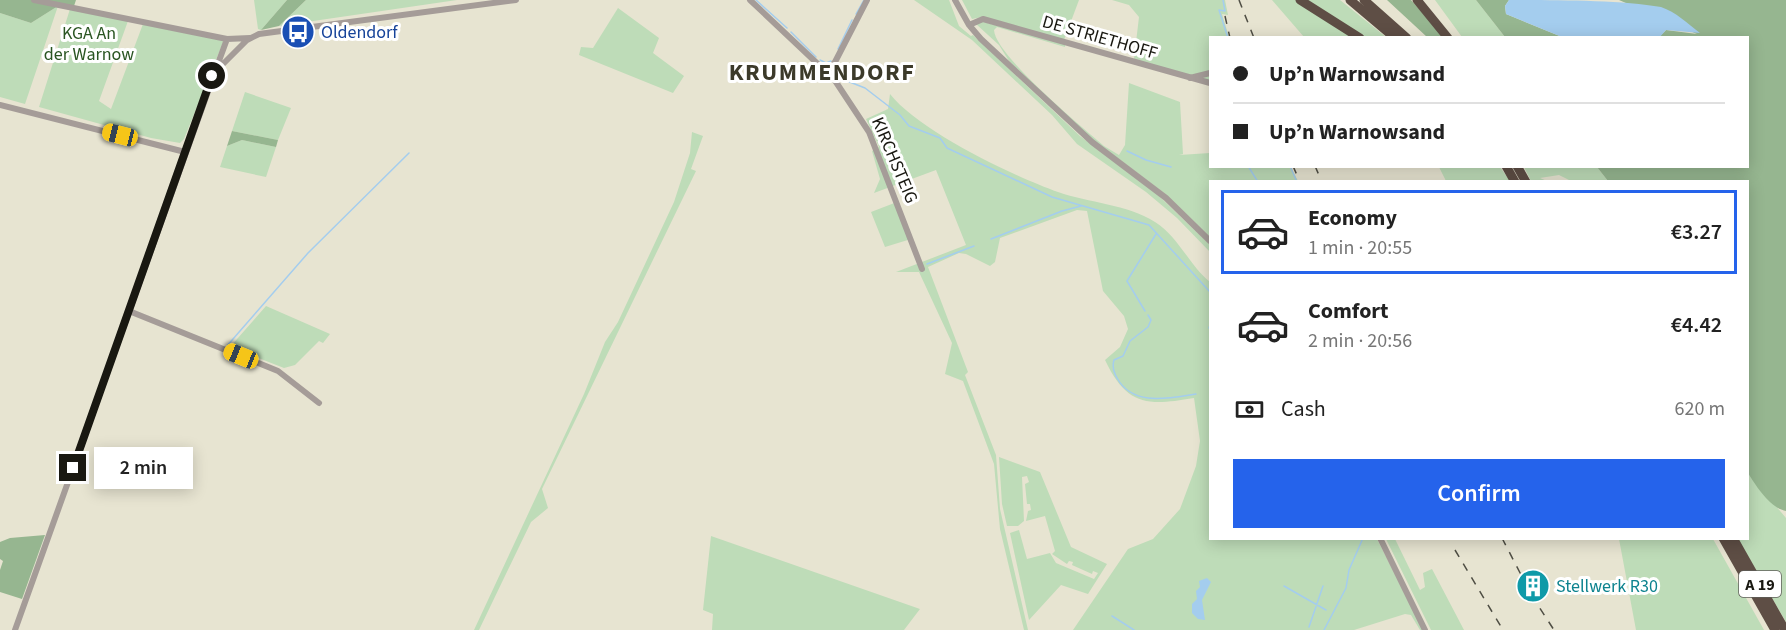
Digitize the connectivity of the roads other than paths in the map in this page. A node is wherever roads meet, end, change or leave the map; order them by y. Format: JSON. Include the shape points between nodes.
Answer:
{"nodes":[{"id":1,"x":34,"y":0,"type":"edge"},
{"id":2,"x":462,"y":0,"type":"edge"},
{"id":3,"x":516,"y":0,"type":"edge"},
{"id":4,"x":750,"y":0,"type":"edge"},
{"id":5,"x":867,"y":0,"type":"edge"},
{"id":6,"x":955,"y":0,"type":"edge"},
{"id":7,"x":1300,"y":0,"type":"edge"},
{"id":8,"x":1350,"y":0,"type":"edge"},
{"id":9,"x":1364,"y":0,"type":"edge"},
{"id":10,"x":1417,"y":0,"type":"edge"},
{"id":11,"x":460,"y":8,"type":"junction"},
{"id":12,"x":969,"y":25,"type":"junction"},
{"id":13,"x":1357,"y":36,"type":"edge"},
{"id":14,"x":1393,"y":36,"type":"edge"},
{"id":15,"x":1405,"y":36,"type":"edge"},
{"id":16,"x":1446,"y":36,"type":"edge"},
{"id":17,"x":250,"y":38,"type":"junction"},
{"id":18,"x":227,"y":39,"type":"junction"},
{"id":19,"x":828,"y":70,"type":"junction"},
{"id":20,"x":215,"y":72,"type":"junction"},
{"id":21,"x":1209,"y":74,"type":"edge"},
{"id":22,"x":1190,"y":78,"type":"junction"},
{"id":23,"x":1209,"y":83,"type":"edge"},
{"id":24,"x":0,"y":105,"type":"edge"},
{"id":25,"x":185,"y":152,"type":"junction"},
{"id":26,"x":1209,"y":240,"type":"edge"},
{"id":27,"x":922,"y":269,"type":"dead end"},
{"id":28,"x":129,"y":311,"type":"junction"},
{"id":29,"x":319,"y":403,"type":"dead end"},
{"id":30,"x":1381,"y":540,"type":"edge"},
{"id":31,"x":1724,"y":540,"type":"edge"},
{"id":32,"x":1734,"y":540,"type":"edge"},
{"id":33,"x":15,"y":630,"type":"edge"},
{"id":34,"x":1425,"y":630,"type":"edge"},
{"id":35,"x":1775,"y":630,"type":"edge"},
{"id":36,"x":1785,"y":630,"type":"edge"}],
"edges":[{"from":1,"to":18,"type":"street"},
{"from":2,"to":11,"type":"street"},
{"from":3,"to":11,"type":"street"},
{"from":4,"to":19,"type":"street","name":"KIRCHSTEIG"},
{"from":5,"to":19,"type":"street"},
{"from":6,"to":12,"type":"street"},
{"from":7,"to":13,"type":"highway"},
{"from":8,"to":14,"type":"highway"},
{"from":9,"to":15,"type":"highway"},
{"from":10,"to":16,"type":"highway"},
{"from":11,"to":17,"type":"street"},
{"from":12,"to":22,"type":"street","name":"DE STRIETHOFF","via":[[983,19]]},
{"from":12,"to":26,"type":"street","via":[[1092,142],[1166,198]]},
{"from":17,"to":18,"type":"street"},
{"from":17,"to":20,"type":"street"},
{"from":18,"to":20,"type":"street"},
{"from":19,"to":27,"type":"street","name":"KIRCHSTEIG","via":[[869,132]]},
{"from":20,"to":25,"type":"street"},
{"from":21,"to":22,"type":"street","name":"DE STRIETHOFF"},
{"from":22,"to":23,"type":"street","name":"DE STRIETHOFF"},
{"from":24,"to":25,"type":"street"},
{"from":25,"to":28,"type":"street"},
{"from":28,"to":29,"type":"street","via":[[278,371]]},
{"from":28,"to":33,"type":"street"},
{"from":30,"to":34,"type":"street"},
{"from":31,"to":35,"type":"highway","number":"A 19"},
{"from":32,"to":36,"type":"highway","number":"A 19"}]}
